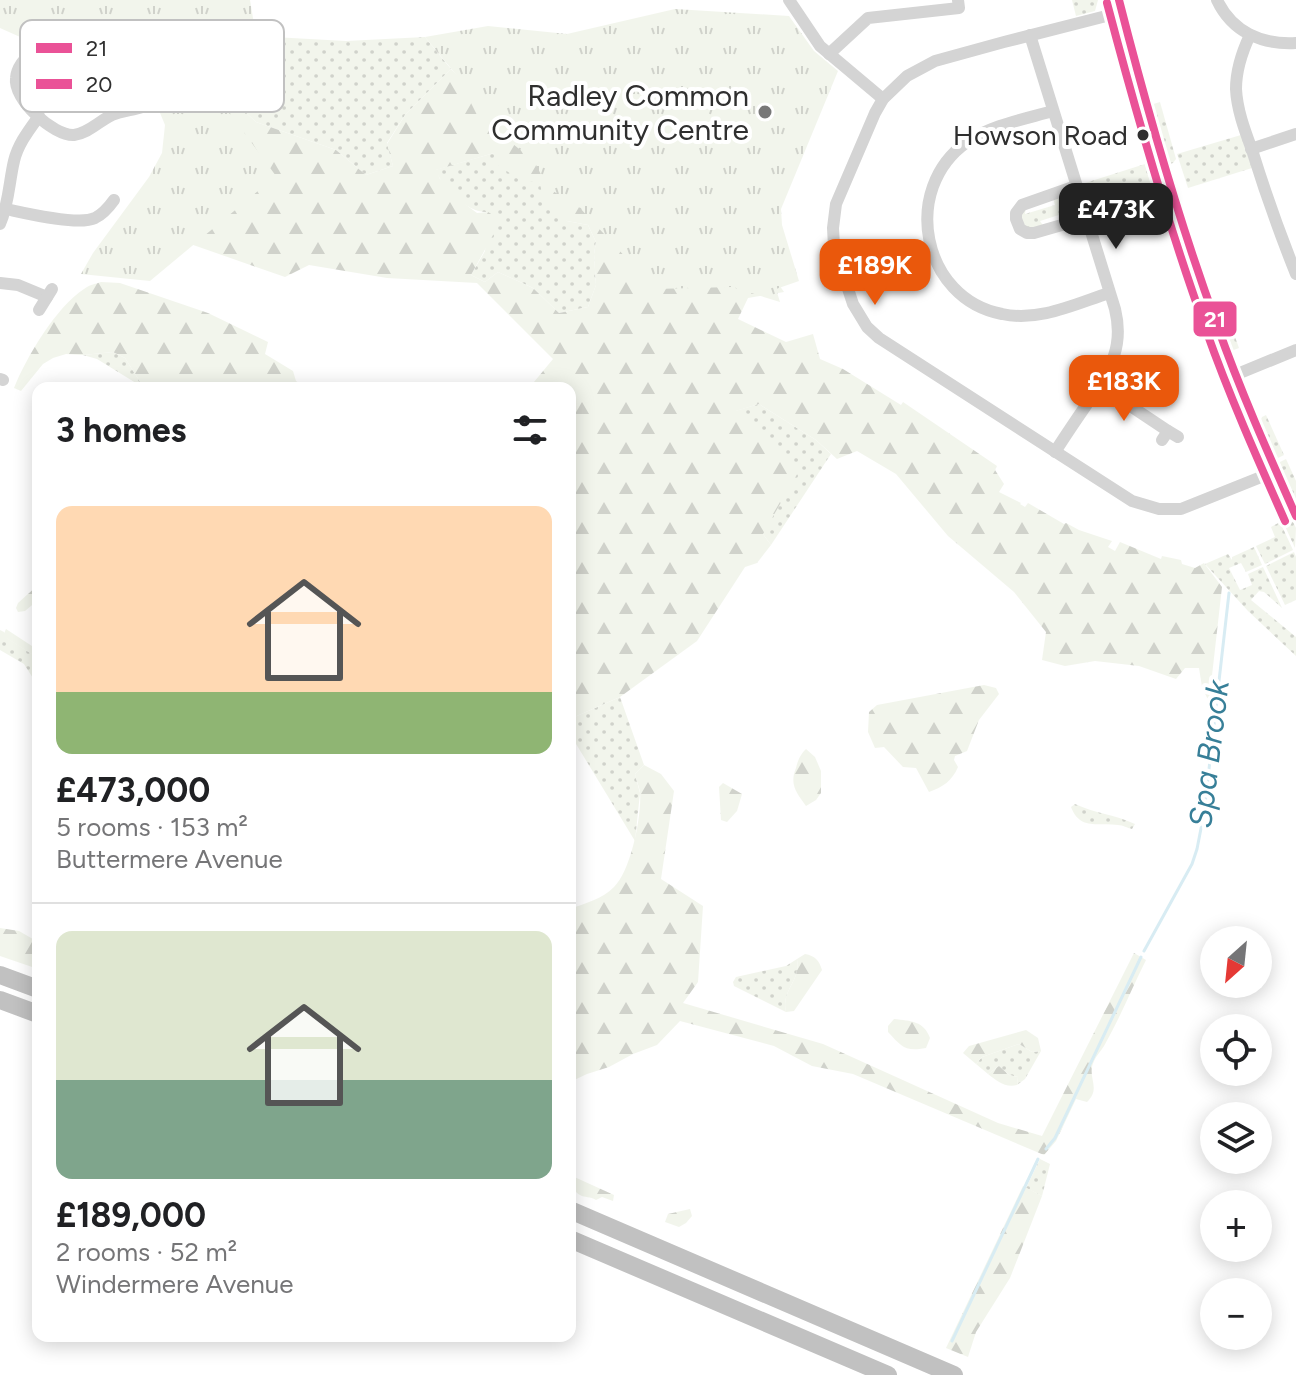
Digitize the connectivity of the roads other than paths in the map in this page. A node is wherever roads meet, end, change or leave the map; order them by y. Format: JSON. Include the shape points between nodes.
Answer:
{"nodes":[{"id":1,"x":789,"y":0,"type":"edge"},
{"id":2,"x":958,"y":0,"type":"edge"},
{"id":3,"x":1217,"y":0,"type":"edge"},
{"id":4,"x":1121,"y":6,"type":"edge"},
{"id":5,"x":1030,"y":35,"type":"junction"},
{"id":6,"x":1250,"y":35,"type":"junction"},
{"id":7,"x":1296,"y":43,"type":"edge"},
{"id":8,"x":829,"y":54,"type":"junction"},
{"id":9,"x":20,"y":66,"type":"edge"},
{"id":10,"x":20,"y":93,"type":"edge"},
{"id":11,"x":883,"y":99,"type":"junction"},
{"id":12,"x":1053,"y":111,"type":"junction"},
{"id":13,"x":35,"y":112,"type":"edge"},
{"id":14,"x":125,"y":112,"type":"edge"},
{"id":15,"x":39,"y":116,"type":"junction"},
{"id":16,"x":1296,"y":134,"type":"edge"},
{"id":17,"x":1251,"y":149,"type":"junction"},
{"id":18,"x":1076,"y":186,"type":"junction"},
{"id":19,"x":5,"y":191,"type":"edge"},
{"id":20,"x":114,"y":200,"type":"dead end"},
{"id":21,"x":6,"y":209,"type":"junction"},
{"id":22,"x":1086,"y":218,"type":"junction"},
{"id":23,"x":0,"y":224,"type":"edge"},
{"id":24,"x":1293,"y":259,"type":"edge"},
{"id":25,"x":1296,"y":274,"type":"edge"},
{"id":26,"x":0,"y":283,"type":"edge"},
{"id":27,"x":1109,"y":293,"type":"junction"},
{"id":28,"x":39,"y":310,"type":"dead end"},
{"id":29,"x":1296,"y":350,"type":"edge"},
{"id":30,"x":1235,"y":375,"type":"junction"},
{"id":31,"x":1099,"y":385,"type":"junction"},
{"id":32,"x":1170,"y":436,"type":"dead end"},
{"id":33,"x":1055,"y":452,"type":"junction"},
{"id":34,"x":1276,"y":471,"type":"junction"},
{"id":35,"x":1296,"y":516,"type":"edge"},
{"id":36,"x":0,"y":975,"type":"edge"},
{"id":37,"x":32,"y":987,"type":"edge"},
{"id":38,"x":0,"y":1000,"type":"edge"},
{"id":39,"x":0,"y":1010,"type":"edge"},
{"id":40,"x":32,"y":1012,"type":"edge"},
{"id":41,"x":32,"y":1022,"type":"edge"},
{"id":42,"x":576,"y":1213,"type":"edge"},
{"id":43,"x":576,"y":1242,"type":"edge"},
{"id":44,"x":888,"y":1375,"type":"edge"},
{"id":45,"x":954,"y":1375,"type":"edge"}],
"edges":[{"from":1,"to":8,"type":"street"},
{"from":2,"to":8,"type":"street","via":[[959,8],[868,18]]},
{"from":3,"to":6,"type":"street","via":[[1229,20]]},
{"from":4,"to":5,"type":"street"},
{"from":4,"to":30,"type":"street","via":[[1172,194]]},
{"from":5,"to":11,"type":"street","via":[[935,61],[907,76]]},
{"from":5,"to":12,"type":"street"},
{"from":6,"to":7,"type":"street"},
{"from":6,"to":17,"type":"street","via":[[1236,88]]},
{"from":8,"to":11,"type":"street"},
{"from":9,"to":10,"type":"street"},
{"from":11,"to":33,"type":"street","via":[[833,216],[834,246],[856,311],[879,338]]},
{"from":12,"to":18,"type":"street"},
{"from":12,"to":27,"type":"street","via":[[976,137],[946,162],[927,206],[933,256],[944,278],[963,297],[1003,315],[1042,314]]},
{"from":13,"to":15,"type":"street"},
{"from":14,"to":15,"type":"street","via":[[74,135],[61,133]]},
{"from":15,"to":19,"type":"street","via":[[23,138]]},
{"from":16,"to":17,"type":"street"},
{"from":17,"to":24,"type":"street"},
{"from":18,"to":22,"type":"street"},
{"from":18,"to":22,"type":"street","via":[[1022,205],[1017,223],[1030,233]]},
{"from":19,"to":21,"type":"street"},
{"from":20,"to":21,"type":"street","via":[[96,218],[85,221]]},
{"from":21,"to":23,"type":"street"},
{"from":22,"to":27,"type":"street"},
{"from":24,"to":25,"type":"street"},
{"from":26,"to":28,"type":"street","via":[[50,293]]},
{"from":27,"to":31,"type":"street","via":[[1118,339]]},
{"from":29,"to":30,"type":"street"},
{"from":30,"to":34,"type":"street"},
{"from":31,"to":32,"type":"street"},
{"from":31,"to":33,"type":"street"},
{"from":33,"to":34,"type":"street","via":[[1132,501],[1159,509],[1181,509]]},
{"from":34,"to":35,"type":"street"},
{"from":36,"to":37,"type":"highway"},
{"from":38,"to":40,"type":"highway"},
{"from":39,"to":41,"type":"highway"},
{"from":42,"to":45,"type":"highway"},
{"from":43,"to":44,"type":"highway"}]}
